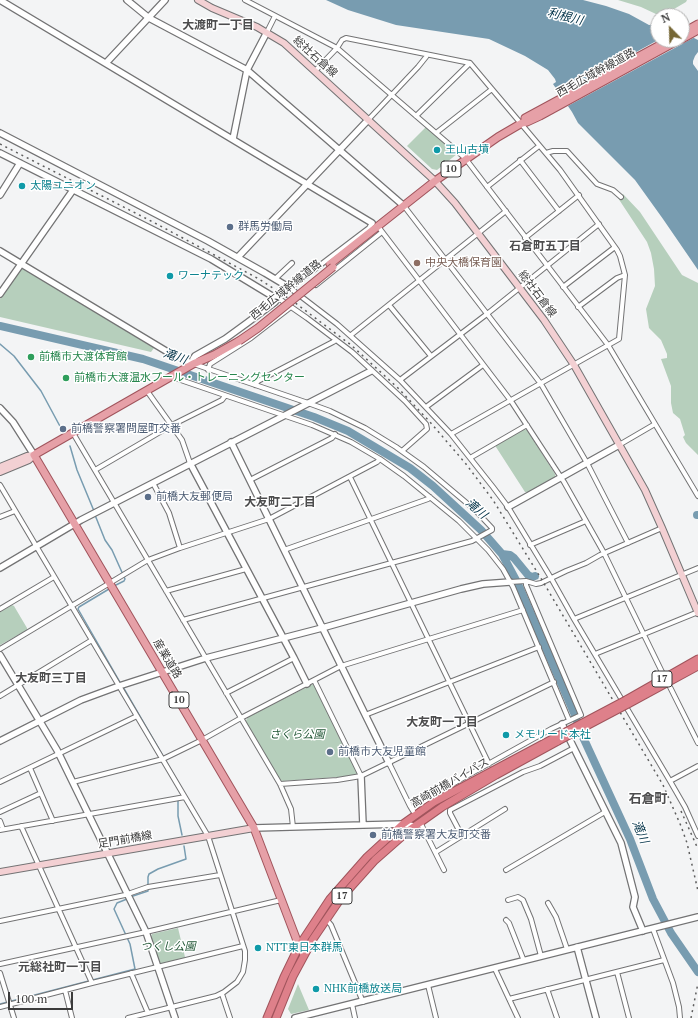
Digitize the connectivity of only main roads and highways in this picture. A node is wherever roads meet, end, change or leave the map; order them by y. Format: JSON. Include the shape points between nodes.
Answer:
{"nodes":[{"id":1,"x":198,"y":0,"type":"edge"},
{"id":2,"x":655,"y":48,"type":"edge"},
{"id":3,"x":664,"y":48,"type":"edge"},
{"id":4,"x":539,"y":113,"type":"junction"},
{"id":5,"x":435,"y":181,"type":"junction"},
{"id":6,"x":384,"y":221,"type":"junction"},
{"id":7,"x":331,"y":266,"type":"junction"},
{"id":8,"x":34,"y":455,"type":"junction"},
{"id":9,"x":0,"y":467,"type":"edge"},
{"id":10,"x":0,"y":472,"type":"edge"},
{"id":11,"x":698,"y":612,"type":"edge"},
{"id":12,"x":698,"y":659,"type":"edge"},
{"id":13,"x":698,"y":666,"type":"edge"},
{"id":14,"x":627,"y":702,"type":"junction"},
{"id":15,"x":557,"y":739,"type":"junction"},
{"id":16,"x":254,"y":828,"type":"junction"},
{"id":17,"x":0,"y":872,"type":"edge"},
{"id":18,"x":299,"y":946,"type":"junction"},
{"id":19,"x":304,"y":954,"type":"junction"},
{"id":20,"x":267,"y":1018,"type":"edge"},
{"id":21,"x":276,"y":1018,"type":"edge"}],
"edges":[{"from":1,"to":5,"type":"main road","name":"総社石倉線","via":[[267,32],[288,46]]},
{"from":2,"to":4,"type":"main road","name":"西毛広域幹線道路","number":"10"},
{"from":3,"to":4,"type":"main road","name":"西毛広域幹線道路","number":"10"},
{"from":4,"to":5,"type":"main road","name":"西毛広域幹線道路","number":"10","via":[[498,136]]},
{"from":5,"to":6,"type":"main road","name":"西毛広域幹線道路","number":"10"},
{"from":5,"to":11,"type":"main road","name":"総社石倉線","via":[[520,288],[574,365],[644,490]]},
{"from":6,"to":7,"type":"main road","name":"西毛広域幹線道路","number":"10"},
{"from":6,"to":7,"type":"main road","name":"西毛広域幹線道路","number":"10","via":[[381,230]]},
{"from":7,"to":8,"type":"main road","name":"西毛広域幹線道路","number":"10","bridge":true,"via":[[258,328]]},
{"from":8,"to":9,"type":"main road","name":"西毛広域幹線道路"},
{"from":8,"to":10,"type":"main road","name":"西毛広域幹線道路","via":[[29,460]]},
{"from":8,"to":16,"type":"main road","name":"産業道路","number":"10"},
{"from":12,"to":14,"type":"highway","name":"高崎前橋バイパス","number":"17"},
{"from":13,"to":14,"type":"highway","name":"高崎前橋バイパス","number":"17"},
{"from":14,"to":15,"type":"highway","name":"高崎前橋バイパス","number":"17","bridge":true},
{"from":15,"to":18,"type":"highway","name":"高崎前橋バイパス","number":"17","via":[[414,812],[349,876],[330,899]]},
{"from":15,"to":19,"type":"highway","name":"高崎前橋バイパス","number":"17","via":[[442,807],[390,846],[345,892]]},
{"from":16,"to":17,"type":"main road","name":"足門前橋線"},
{"from":16,"to":18,"type":"main road","name":"産業道路","number":"10"},
{"from":18,"to":19,"type":"main road","name":"産業道路","number":"10"},
{"from":18,"to":20,"type":"highway","name":"高崎前橋バイパス","number":"17"},
{"from":19,"to":21,"type":"highway","name":"高崎前橋バイパス","number":"17"}]}
